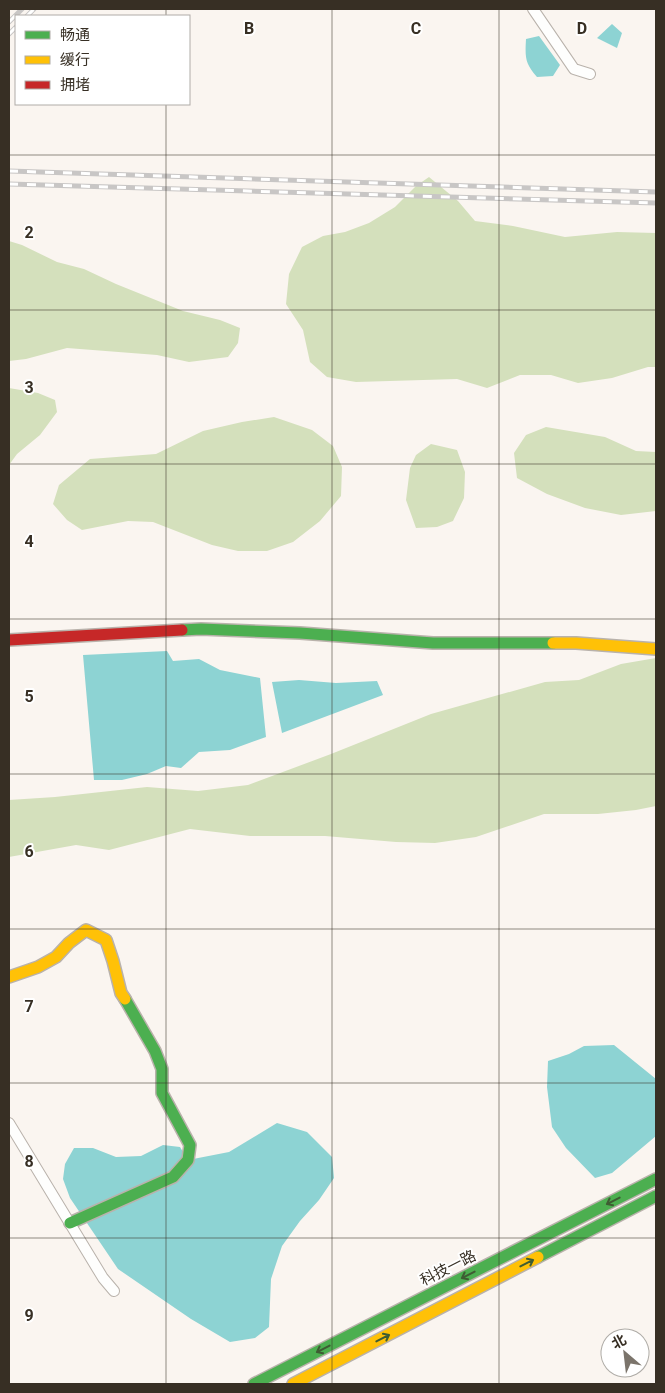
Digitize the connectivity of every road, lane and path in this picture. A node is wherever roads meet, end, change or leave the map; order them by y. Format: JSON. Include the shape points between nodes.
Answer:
{"nodes":[{"id":1,"x":533,"y":9,"type":"edge"},
{"id":2,"x":590,"y":74,"type":"dead end"},
{"id":3,"x":9,"y":640,"type":"edge"},
{"id":4,"x":656,"y":649,"type":"edge"},
{"id":5,"x":9,"y":976,"type":"edge"},
{"id":6,"x":9,"y":1124,"type":"edge"},
{"id":7,"x":656,"y":1179,"type":"edge"},
{"id":8,"x":656,"y":1196,"type":"edge"},
{"id":9,"x":70,"y":1224,"type":"junction"},
{"id":10,"x":114,"y":1292,"type":"dead end"},
{"id":11,"x":254,"y":1384,"type":"edge"},
{"id":12,"x":293,"y":1384,"type":"edge"}],
"edges":[{"from":1,"to":2,"type":"street","via":[[574,69]]},
{"from":3,"to":4,"type":"street","via":[[201,629],[433,643],[576,643]]},
{"from":5,"to":9,"type":"street","via":[[38,967],[56,957],[86,930],[106,940],[121,993],[155,1051],[162,1069],[162,1093],[190,1145],[188,1160],[173,1177]]},
{"from":6,"to":9,"type":"street"},
{"from":7,"to":11,"type":"street","name":"科技一路","one_way":true},
{"from":12,"to":8,"type":"street","one_way":true},
{"from":9,"to":10,"type":"street"}]}
